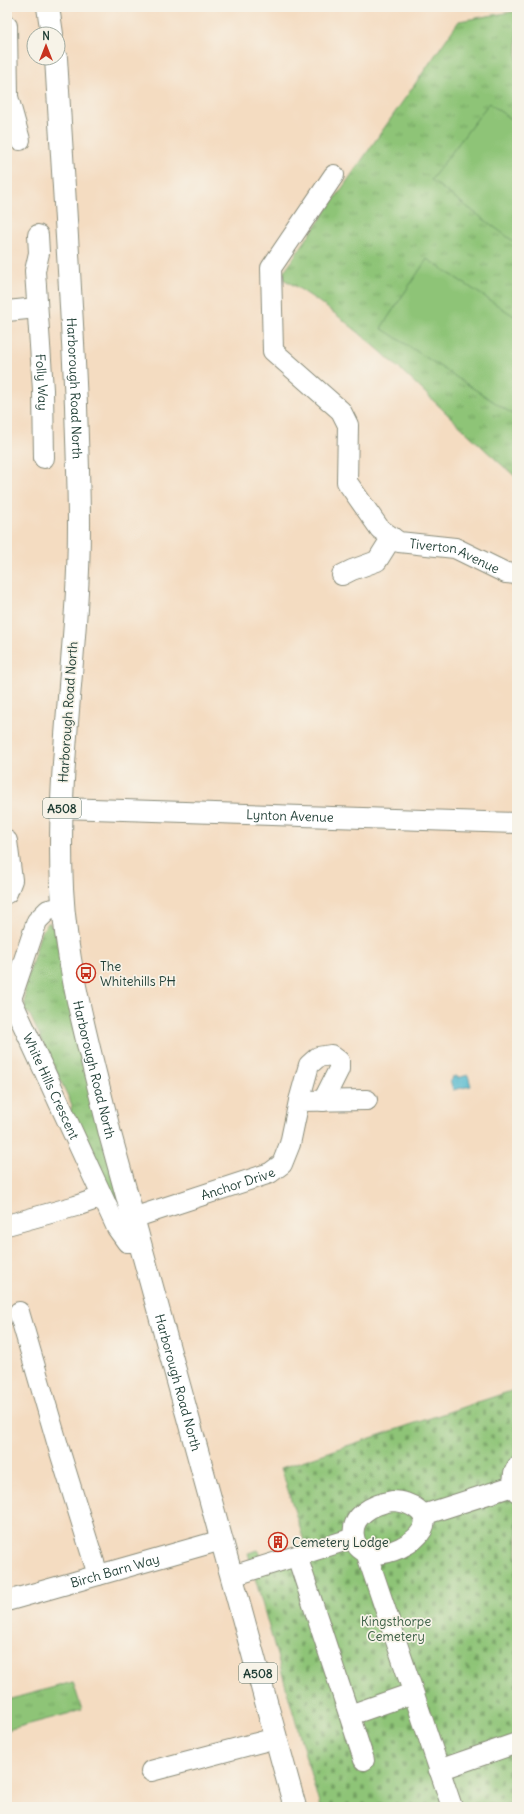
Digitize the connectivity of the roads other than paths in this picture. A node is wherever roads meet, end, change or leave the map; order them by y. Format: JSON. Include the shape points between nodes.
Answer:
{"nodes":[{"id":1,"x":48,"y":7,"type":"edge"},
{"id":2,"x":58,"y":7,"type":"edge"},
{"id":3,"x":7,"y":26,"type":"edge"},
{"id":4,"x":51,"y":26,"type":"edge"},
{"id":5,"x":57,"y":26,"type":"edge"},
{"id":6,"x":56,"y":66,"type":"edge"},
{"id":7,"x":8,"y":97,"type":"edge"},
{"id":8,"x":20,"y":140,"type":"dead end"},
{"id":9,"x":334,"y":175,"type":"dead end"},
{"id":10,"x":38,"y":235,"type":"dead end"},
{"id":11,"x":37,"y":308,"type":"junction"},
{"id":12,"x":7,"y":311,"type":"edge"},
{"id":13,"x":44,"y":458,"type":"dead end"},
{"id":14,"x":392,"y":537,"type":"junction"},
{"id":15,"x":517,"y":574,"type":"edge"},
{"id":16,"x":342,"y":575,"type":"dead end"},
{"id":17,"x":62,"y":808,"type":"junction"},
{"id":18,"x":517,"y":823,"type":"edge"},
{"id":19,"x":7,"y":841,"type":"edge"},
{"id":20,"x":7,"y":893,"type":"edge"},
{"id":21,"x":64,"y":907,"type":"junction"},
{"id":22,"x":8,"y":997,"type":"edge"},
{"id":23,"x":367,"y":1100,"type":"dead end"},
{"id":24,"x":300,"y":1101,"type":"junction"},
{"id":25,"x":323,"y":1101,"type":"junction"},
{"id":26,"x":102,"y":1197,"type":"junction"},
{"id":27,"x":133,"y":1218,"type":"junction"},
{"id":28,"x":7,"y":1225,"type":"edge"},
{"id":29,"x":139,"y":1242,"type":"junction"},
{"id":30,"x":19,"y":1312,"type":"dead end"},
{"id":31,"x":516,"y":1482,"type":"edge"},
{"id":32,"x":424,"y":1515,"type":"junction"},
{"id":33,"x":222,"y":1540,"type":"junction"},
{"id":34,"x":360,"y":1545,"type":"junction"},
{"id":35,"x":297,"y":1556,"type":"junction"},
{"id":36,"x":98,"y":1575,"type":"junction"},
{"id":37,"x":232,"y":1576,"type":"junction"},
{"id":38,"x":7,"y":1601,"type":"edge"},
{"id":39,"x":413,"y":1693,"type":"junction"},
{"id":40,"x":350,"y":1715,"type":"junction"},
{"id":41,"x":276,"y":1738,"type":"junction"},
{"id":42,"x":517,"y":1744,"type":"edge"},
{"id":43,"x":364,"y":1760,"type":"dead end"},
{"id":44,"x":439,"y":1770,"type":"junction"},
{"id":45,"x":151,"y":1771,"type":"dead end"},
{"id":46,"x":295,"y":1807,"type":"edge"},
{"id":47,"x":452,"y":1807,"type":"edge"}],
"edges":[{"from":1,"to":4,"type":"highway"},
{"from":2,"to":5,"type":"highway"},
{"from":3,"to":7,"type":"street"},
{"from":6,"to":17,"type":"highway","name":"Harborough Road North","number":"A508","via":[[72,318],[79,522],[78,575]]},
{"from":7,"to":8,"type":"street"},
{"from":9,"to":14,"type":"street","name":"Tiverton Avenue","via":[[271,268],[273,350],[341,411],[348,425],[347,482],[380,529]]},
{"from":10,"to":11,"type":"street","name":"Folly Way","via":[[39,253],[35,271]]},
{"from":11,"to":12,"type":"street"},
{"from":11,"to":13,"type":"street","name":"Folly Way","via":[[43,390]]},
{"from":14,"to":15,"type":"street","name":"Tiverton Avenue","via":[[399,542],[455,548],[506,573]]},
{"from":14,"to":16,"type":"street","via":[[377,561]]},
{"from":17,"to":18,"type":"street","name":"Lynton Avenue"},
{"from":17,"to":21,"type":"highway","name":"Harborough Road North","number":"A508"},
{"from":19,"to":20,"type":"street","via":[[12,880]]},
{"from":21,"to":22,"type":"street","name":"White Hills Crescent","via":[[48,910],[40,916]]},
{"from":21,"to":27,"type":"highway","name":"Harborough Road North","number":"A508","via":[[86,1030]]},
{"from":22,"to":26,"type":"street","name":"White Hills Crescent"},
{"from":23,"to":25,"type":"street"},
{"from":24,"to":25,"type":"street"},
{"from":24,"to":25,"type":"street","name":"Anchor Drive","via":[[309,1065],[318,1057],[331,1055],[338,1061],[339,1069]]},
{"from":24,"to":27,"type":"street","name":"Anchor Drive","via":[[290,1144],[282,1164],[270,1174]]},
{"from":26,"to":28,"type":"street"},
{"from":26,"to":29,"type":"street","name":"White Hills Crescent","via":[[124,1240],[131,1243]]},
{"from":27,"to":29,"type":"highway","name":"Harborough Road North","number":"A508"},
{"from":29,"to":33,"type":"highway","name":"Harborough Road North","number":"A508"},
{"from":30,"to":36,"type":"street"},
{"from":31,"to":32,"type":"street"},
{"from":32,"to":34,"type":"street","via":[[421,1531],[403,1547],[381,1553]]},
{"from":32,"to":34,"type":"street","via":[[405,1502],[378,1504],[361,1515],[355,1526]]},
{"from":33,"to":36,"type":"street","name":"Birch Barn Way"},
{"from":33,"to":37,"type":"highway","number":"A508"},
{"from":34,"to":35,"type":"street"},
{"from":34,"to":39,"type":"street"},
{"from":35,"to":37,"type":"street"},
{"from":35,"to":40,"type":"street"},
{"from":36,"to":38,"type":"street","name":"Birch Barn Way"},
{"from":37,"to":41,"type":"highway","number":"A508"},
{"from":39,"to":40,"type":"street"},
{"from":39,"to":44,"type":"street"},
{"from":40,"to":43,"type":"street"},
{"from":41,"to":45,"type":"street"},
{"from":41,"to":46,"type":"highway","number":"A508"},
{"from":42,"to":44,"type":"street"},
{"from":44,"to":47,"type":"street"}]}
